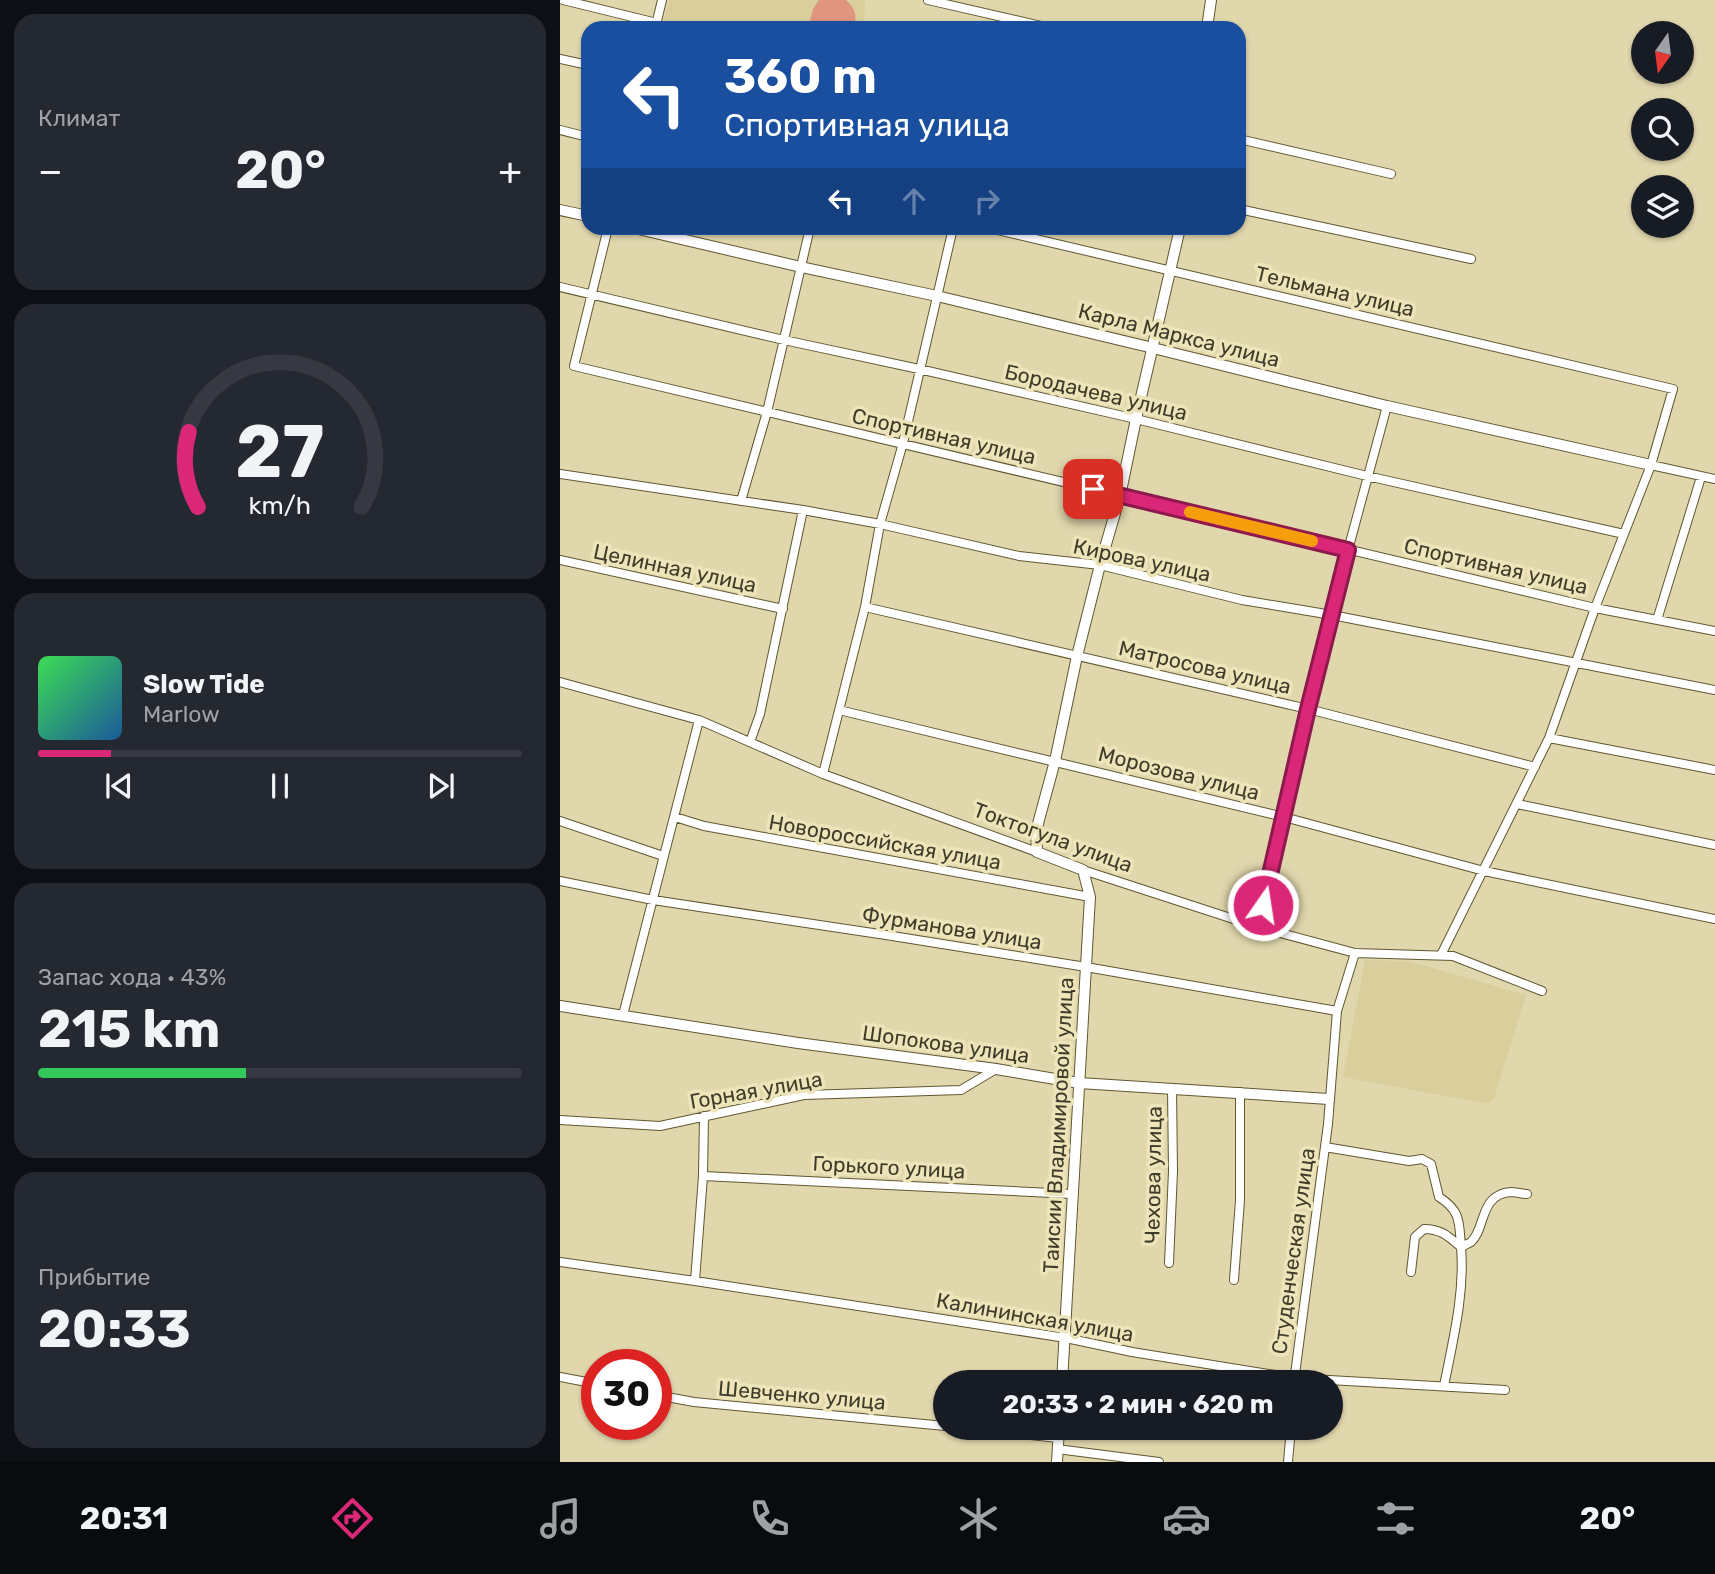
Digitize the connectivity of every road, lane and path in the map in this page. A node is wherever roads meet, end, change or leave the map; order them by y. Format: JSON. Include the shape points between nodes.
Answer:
{"nodes":[{"id":1,"x":563,"y":0,"type":"edge"},
{"id":2,"x":662,"y":0,"type":"edge"},
{"id":3,"x":928,"y":0,"type":"edge"},
{"id":4,"x":1211,"y":0,"type":"edge"},
{"id":5,"x":962,"y":4,"type":"edge"},
{"id":6,"x":641,"y":21,"type":"edge"},
{"id":7,"x":657,"y":21,"type":"edge"},
{"id":8,"x":1015,"y":21,"type":"edge"},
{"id":9,"x":1208,"y":21,"type":"edge"},
{"id":10,"x":560,"y":59,"type":"edge"},
{"id":11,"x":581,"y":64,"type":"edge"},
{"id":12,"x":560,"y":130,"type":"edge"},
{"id":13,"x":581,"y":135,"type":"edge"},
{"id":14,"x":1246,"y":141,"type":"edge"},
{"id":15,"x":1391,"y":174,"type":"dead end"},
{"id":16,"x":560,"y":210,"type":"edge"},
{"id":17,"x":1246,"y":211,"type":"edge"},
{"id":18,"x":581,"y":214,"type":"edge"},
{"id":19,"x":606,"y":235,"type":"edge"},
{"id":20,"x":664,"y":235,"type":"edge"},
{"id":21,"x":808,"y":235,"type":"edge"},
{"id":22,"x":951,"y":235,"type":"edge"},
{"id":23,"x":1019,"y":235,"type":"edge"},
{"id":24,"x":1178,"y":235,"type":"edge"},
{"id":25,"x":1471,"y":259,"type":"dead end"},
{"id":26,"x":801,"y":267,"type":"junction"},
{"id":27,"x":1171,"y":270,"type":"junction"},
{"id":28,"x":560,"y":287,"type":"edge"},
{"id":29,"x":592,"y":295,"type":"junction"},
{"id":30,"x":937,"y":296,"type":"junction"},
{"id":31,"x":784,"y":340,"type":"junction"},
{"id":32,"x":1153,"y":348,"type":"junction"},
{"id":33,"x":919,"y":369,"type":"junction"},
{"id":34,"x":1387,"y":407,"type":"junction"},
{"id":35,"x":767,"y":412,"type":"junction"},
{"id":36,"x":1136,"y":419,"type":"junction"},
{"id":37,"x":903,"y":443,"type":"junction"},
{"id":38,"x":1651,"y":465,"type":"junction"},
{"id":39,"x":560,"y":474,"type":"edge"},
{"id":40,"x":1367,"y":476,"type":"junction"},
{"id":41,"x":1701,"y":477,"type":"junction"},
{"id":42,"x":1715,"y":479,"type":"edge"},
{"id":43,"x":1120,"y":496,"type":"junction"},
{"id":44,"x":741,"y":501,"type":"junction"},
{"id":45,"x":803,"y":510,"type":"junction"},
{"id":46,"x":880,"y":524,"type":"junction"},
{"id":47,"x":1624,"y":534,"type":"junction"},
{"id":48,"x":1348,"y":550,"type":"junction"},
{"id":49,"x":560,"y":560,"type":"edge"},
{"id":50,"x":1100,"y":565,"type":"junction"},
{"id":51,"x":865,"y":607,"type":"junction"},
{"id":52,"x":1595,"y":608,"type":"junction"},
{"id":53,"x":783,"y":609,"type":"junction"},
{"id":54,"x":1332,"y":615,"type":"junction"},
{"id":55,"x":1657,"y":620,"type":"junction"},
{"id":56,"x":1715,"y":631,"type":"edge"},
{"id":57,"x":1077,"y":656,"type":"junction"},
{"id":58,"x":1574,"y":663,"type":"junction"},
{"id":59,"x":560,"y":682,"type":"edge"},
{"id":60,"x":1715,"y":690,"type":"edge"},
{"id":61,"x":1308,"y":709,"type":"junction"},
{"id":62,"x":839,"y":710,"type":"junction"},
{"id":63,"x":699,"y":720,"type":"junction"},
{"id":64,"x":1549,"y":738,"type":"junction"},
{"id":65,"x":750,"y":742,"type":"junction"},
{"id":66,"x":1055,"y":761,"type":"junction"},
{"id":67,"x":1535,"y":767,"type":"junction"},
{"id":68,"x":1715,"y":770,"type":"edge"},
{"id":69,"x":822,"y":774,"type":"junction"},
{"id":70,"x":1517,"y":804,"type":"junction"},
{"id":71,"x":675,"y":817,"type":"junction"},
{"id":72,"x":1284,"y":817,"type":"junction"},
{"id":73,"x":560,"y":821,"type":"edge"},
{"id":74,"x":1715,"y":845,"type":"edge"},
{"id":75,"x":1037,"y":852,"type":"junction"},
{"id":76,"x":663,"y":856,"type":"junction"},
{"id":77,"x":1083,"y":870,"type":"junction"},
{"id":78,"x":1484,"y":871,"type":"junction"},
{"id":79,"x":560,"y":881,"type":"edge"},
{"id":80,"x":1090,"y":897,"type":"junction"},
{"id":81,"x":653,"y":900,"type":"junction"},
{"id":82,"x":1715,"y":919,"type":"edge"},
{"id":83,"x":1258,"y":927,"type":"junction"},
{"id":84,"x":1355,"y":953,"type":"junction"},
{"id":85,"x":1441,"y":955,"type":"junction"},
{"id":86,"x":1086,"y":967,"type":"junction"},
{"id":87,"x":1542,"y":991,"type":"dead end"},
{"id":88,"x":560,"y":1006,"type":"edge"},
{"id":89,"x":1337,"y":1011,"type":"junction"},
{"id":90,"x":623,"y":1015,"type":"junction"},
{"id":91,"x":996,"y":1069,"type":"junction"},
{"id":92,"x":1079,"y":1083,"type":"junction"},
{"id":93,"x":1172,"y":1087,"type":"junction"},
{"id":94,"x":1240,"y":1092,"type":"junction"},
{"id":95,"x":1329,"y":1099,"type":"junction"},
{"id":96,"x":704,"y":1116,"type":"junction"},
{"id":97,"x":560,"y":1121,"type":"edge"},
{"id":98,"x":1325,"y":1147,"type":"junction"},
{"id":99,"x":703,"y":1175,"type":"junction"},
{"id":100,"x":1072,"y":1194,"type":"junction"},
{"id":101,"x":1528,"y":1194,"type":"dead end"},
{"id":102,"x":1461,"y":1247,"type":"junction"},
{"id":103,"x":560,"y":1262,"type":"edge"},
{"id":104,"x":1169,"y":1263,"type":"dead end"},
{"id":105,"x":1411,"y":1272,"type":"dead end"},
{"id":106,"x":695,"y":1280,"type":"junction"},
{"id":107,"x":1234,"y":1280,"type":"dead end"},
{"id":108,"x":1066,"y":1338,"type":"junction"},
{"id":109,"x":1063,"y":1370,"type":"edge"},
{"id":110,"x":1236,"y":1370,"type":"edge"},
{"id":111,"x":1295,"y":1370,"type":"edge"},
{"id":112,"x":560,"y":1377,"type":"edge"},
{"id":113,"x":581,"y":1381,"type":"edge"},
{"id":114,"x":1343,"y":1382,"type":"edge"},
{"id":115,"x":1444,"y":1386,"type":"junction"},
{"id":116,"x":1505,"y":1390,"type":"dead end"},
{"id":117,"x":672,"y":1398,"type":"edge"},
{"id":118,"x":933,"y":1425,"type":"edge"},
{"id":119,"x":1058,"y":1440,"type":"edge"},
{"id":120,"x":1062,"y":1440,"type":"edge"},
{"id":121,"x":1290,"y":1440,"type":"edge"},
{"id":122,"x":1057,"y":1462,"type":"edge"},
{"id":123,"x":1159,"y":1462,"type":"edge"},
{"id":124,"x":1288,"y":1462,"type":"edge"}],
"edges":[{"from":1,"to":6,"type":"street"},
{"from":2,"to":7,"type":"street"},
{"from":3,"to":5,"type":"street"},
{"from":4,"to":9,"type":"street"},
{"from":5,"to":8,"type":"street"},
{"from":10,"to":11,"type":"street"},
{"from":12,"to":13,"type":"street"},
{"from":14,"to":15,"type":"street"},
{"from":16,"to":18,"type":"street"},
{"from":17,"to":25,"type":"street"},
{"from":19,"to":29,"type":"street"},
{"from":20,"to":26,"type":"street","name":"Карла Маркса улица"},
{"from":21,"to":26,"type":"street"},
{"from":22,"to":30,"type":"street"},
{"from":23,"to":27,"type":"street","name":"Тельмана улица"},
{"from":24,"to":27,"type":"street"},
{"from":26,"to":30,"type":"street","name":"Карла Маркса улица"},
{"from":26,"to":31,"type":"street"},
{"from":27,"to":32,"type":"street"},
{"from":27,"to":38,"type":"street","name":"Тельмана улица","via":[[1673,389]]},
{"from":28,"to":29,"type":"street","name":"Бородачева улица"},
{"from":29,"to":31,"type":"street","name":"Бородачева улица"},
{"from":29,"to":35,"type":"street","name":"Спортивная улица","via":[[574,366]]},
{"from":30,"to":32,"type":"street","name":"Карла Маркса улица"},
{"from":30,"to":33,"type":"street"},
{"from":31,"to":33,"type":"street","name":"Бородачева улица"},
{"from":31,"to":35,"type":"street"},
{"from":32,"to":34,"type":"street","name":"Карла Маркса улица"},
{"from":32,"to":36,"type":"street"},
{"from":33,"to":36,"type":"street","name":"Бородачева улица"},
{"from":33,"to":37,"type":"street"},
{"from":34,"to":38,"type":"street","name":"Карла Маркса улица"},
{"from":34,"to":40,"type":"street"},
{"from":35,"to":37,"type":"street","name":"Спортивная улица"},
{"from":35,"to":44,"type":"street"},
{"from":36,"to":40,"type":"street","name":"Бородачева улица"},
{"from":36,"to":43,"type":"street"},
{"from":37,"to":43,"type":"street","name":"Спортивная улица"},
{"from":37,"to":46,"type":"street"},
{"from":38,"to":41,"type":"street","name":"Карла Маркса улица"},
{"from":38,"to":47,"type":"street"},
{"from":39,"to":44,"type":"street","name":"Кирова улица"},
{"from":40,"to":47,"type":"street","name":"Бородачева улица"},
{"from":40,"to":48,"type":"street"},
{"from":41,"to":42,"type":"street","name":"Карла Маркса улица"},
{"from":41,"to":55,"type":"street"},
{"from":43,"to":48,"type":"street","name":"Спортивная улица"},
{"from":43,"to":50,"type":"street"},
{"from":44,"to":45,"type":"street","name":"Кирова улица"},
{"from":45,"to":46,"type":"street","name":"Кирова улица"},
{"from":45,"to":53,"type":"street"},
{"from":46,"to":50,"type":"street","name":"Кирова улица","via":[[1018,555]]},
{"from":46,"to":51,"type":"street"},
{"from":47,"to":52,"type":"street"},
{"from":48,"to":52,"type":"street","name":"Спортивная улица"},
{"from":48,"to":54,"type":"street"},
{"from":49,"to":53,"type":"street","name":"Целинная улица"},
{"from":50,"to":54,"type":"street","name":"Кирова улица","via":[[1242,600]]},
{"from":50,"to":57,"type":"street"},
{"from":51,"to":57,"type":"street","name":"Матросова улица"},
{"from":51,"to":62,"type":"street"},
{"from":52,"to":55,"type":"street","name":"Спортивная улица"},
{"from":52,"to":58,"type":"street"},
{"from":53,"to":65,"type":"street"},
{"from":54,"to":58,"type":"street","name":"Кирова улица"},
{"from":54,"to":61,"type":"street"},
{"from":55,"to":56,"type":"street","name":"Спортивная улица"},
{"from":57,"to":61,"type":"street","name":"Матросова улица"},
{"from":57,"to":66,"type":"street"},
{"from":58,"to":60,"type":"street","name":"Кирова улица"},
{"from":58,"to":64,"type":"street"},
{"from":59,"to":63,"type":"street","name":"Токтогула улица"},
{"from":61,"to":67,"type":"street","name":"Матросова улица"},
{"from":61,"to":72,"type":"street"},
{"from":62,"to":66,"type":"street","name":"Морозова улица"},
{"from":62,"to":69,"type":"street"},
{"from":63,"to":65,"type":"street","name":"Токтогула улица"},
{"from":63,"to":71,"type":"street"},
{"from":64,"to":67,"type":"street"},
{"from":64,"to":68,"type":"street"},
{"from":65,"to":69,"type":"street","name":"Токтогула улица"},
{"from":66,"to":72,"type":"street","name":"Морозова улица"},
{"from":66,"to":75,"type":"street","via":[[1036,831]]},
{"from":67,"to":70,"type":"street"},
{"from":69,"to":75,"type":"street","name":"Токтогула улица"},
{"from":70,"to":74,"type":"street"},
{"from":70,"to":78,"type":"street"},
{"from":71,"to":76,"type":"street"},
{"from":71,"to":80,"type":"street","name":"Новороссийская улица"},
{"from":72,"to":78,"type":"street","name":"Морозова улица"},
{"from":72,"to":83,"type":"street"},
{"from":73,"to":76,"type":"street"},
{"from":75,"to":77,"type":"street","name":"Токтогула улица"},
{"from":76,"to":81,"type":"street"},
{"from":77,"to":80,"type":"street","name":"Таисии Владимировой улица"},
{"from":77,"to":83,"type":"street","name":"Токтогула улица"},
{"from":78,"to":82,"type":"street","name":"Морозова улица"},
{"from":78,"to":85,"type":"street"},
{"from":79,"to":81,"type":"street","name":"Фурманова улица"},
{"from":80,"to":86,"type":"street","name":"Таисии Владимировой улица"},
{"from":81,"to":86,"type":"street","name":"Фурманова улица"},
{"from":81,"to":90,"type":"street"},
{"from":83,"to":84,"type":"street","name":"Токтогула улица"},
{"from":84,"to":85,"type":"street","name":"Токтогула улица"},
{"from":84,"to":89,"type":"street"},
{"from":85,"to":87,"type":"street","name":"Токтогула улица"},
{"from":86,"to":89,"type":"street","name":"Фурманова улица"},
{"from":86,"to":92,"type":"street","name":"Таисии Владимировой улица"},
{"from":88,"to":90,"type":"street","name":"Шопокова улица"},
{"from":89,"to":95,"type":"street"},
{"from":90,"to":91,"type":"street","name":"Шопокова улица"},
{"from":91,"to":92,"type":"street","name":"Шопокова улица"},
{"from":91,"to":96,"type":"street","name":"Горная улица","via":[[961,1090],[804,1095]]},
{"from":92,"to":93,"type":"street","name":"Шопокова улица"},
{"from":92,"to":100,"type":"street","name":"Таисии Владимировой улица"},
{"from":93,"to":94,"type":"street","name":"Шопокова улица"},
{"from":93,"to":104,"type":"street","name":"Чехова улица"},
{"from":94,"to":95,"type":"street","name":"Шопокова улица"},
{"from":94,"to":107,"type":"street"},
{"from":95,"to":98,"type":"street","name":"Студенческая улица"},
{"from":96,"to":97,"type":"street","name":"Горная улица","via":[[660,1126]]},
{"from":96,"to":99,"type":"street"},
{"from":98,"to":102,"type":"street","via":[[1409,1161],[1422,1159],[1431,1164],[1438,1197],[1452,1206],[1459,1223]]},
{"from":98,"to":111,"type":"street","name":"Студенческая улица"},
{"from":99,"to":100,"type":"street","name":"Горького улица"},
{"from":99,"to":106,"type":"street"},
{"from":100,"to":108,"type":"street","name":"Таисии Владимировой улица"},
{"from":101,"to":102,"type":"street","via":[[1496,1196],[1485,1209],[1474,1240]]},
{"from":102,"to":105,"type":"street","via":[[1435,1229],[1424,1229],[1415,1237]]},
{"from":102,"to":115,"type":"street","via":[[1458,1310]]},
{"from":103,"to":106,"type":"street","name":"Калининская улица"},
{"from":106,"to":108,"type":"street","name":"Калининская улица"},
{"from":108,"to":109,"type":"street","name":"Таисии Владимировой улица"},
{"from":108,"to":110,"type":"street","name":"Калининская улица"},
{"from":112,"to":113,"type":"street"},
{"from":114,"to":115,"type":"street","name":"Калининская улица"},
{"from":115,"to":116,"type":"street","name":"Калининская улица"},
{"from":117,"to":118,"type":"street","name":"Шевченко улица"},
{"from":119,"to":122,"type":"street"},
{"from":120,"to":123,"type":"street"},
{"from":121,"to":124,"type":"street"}]}
